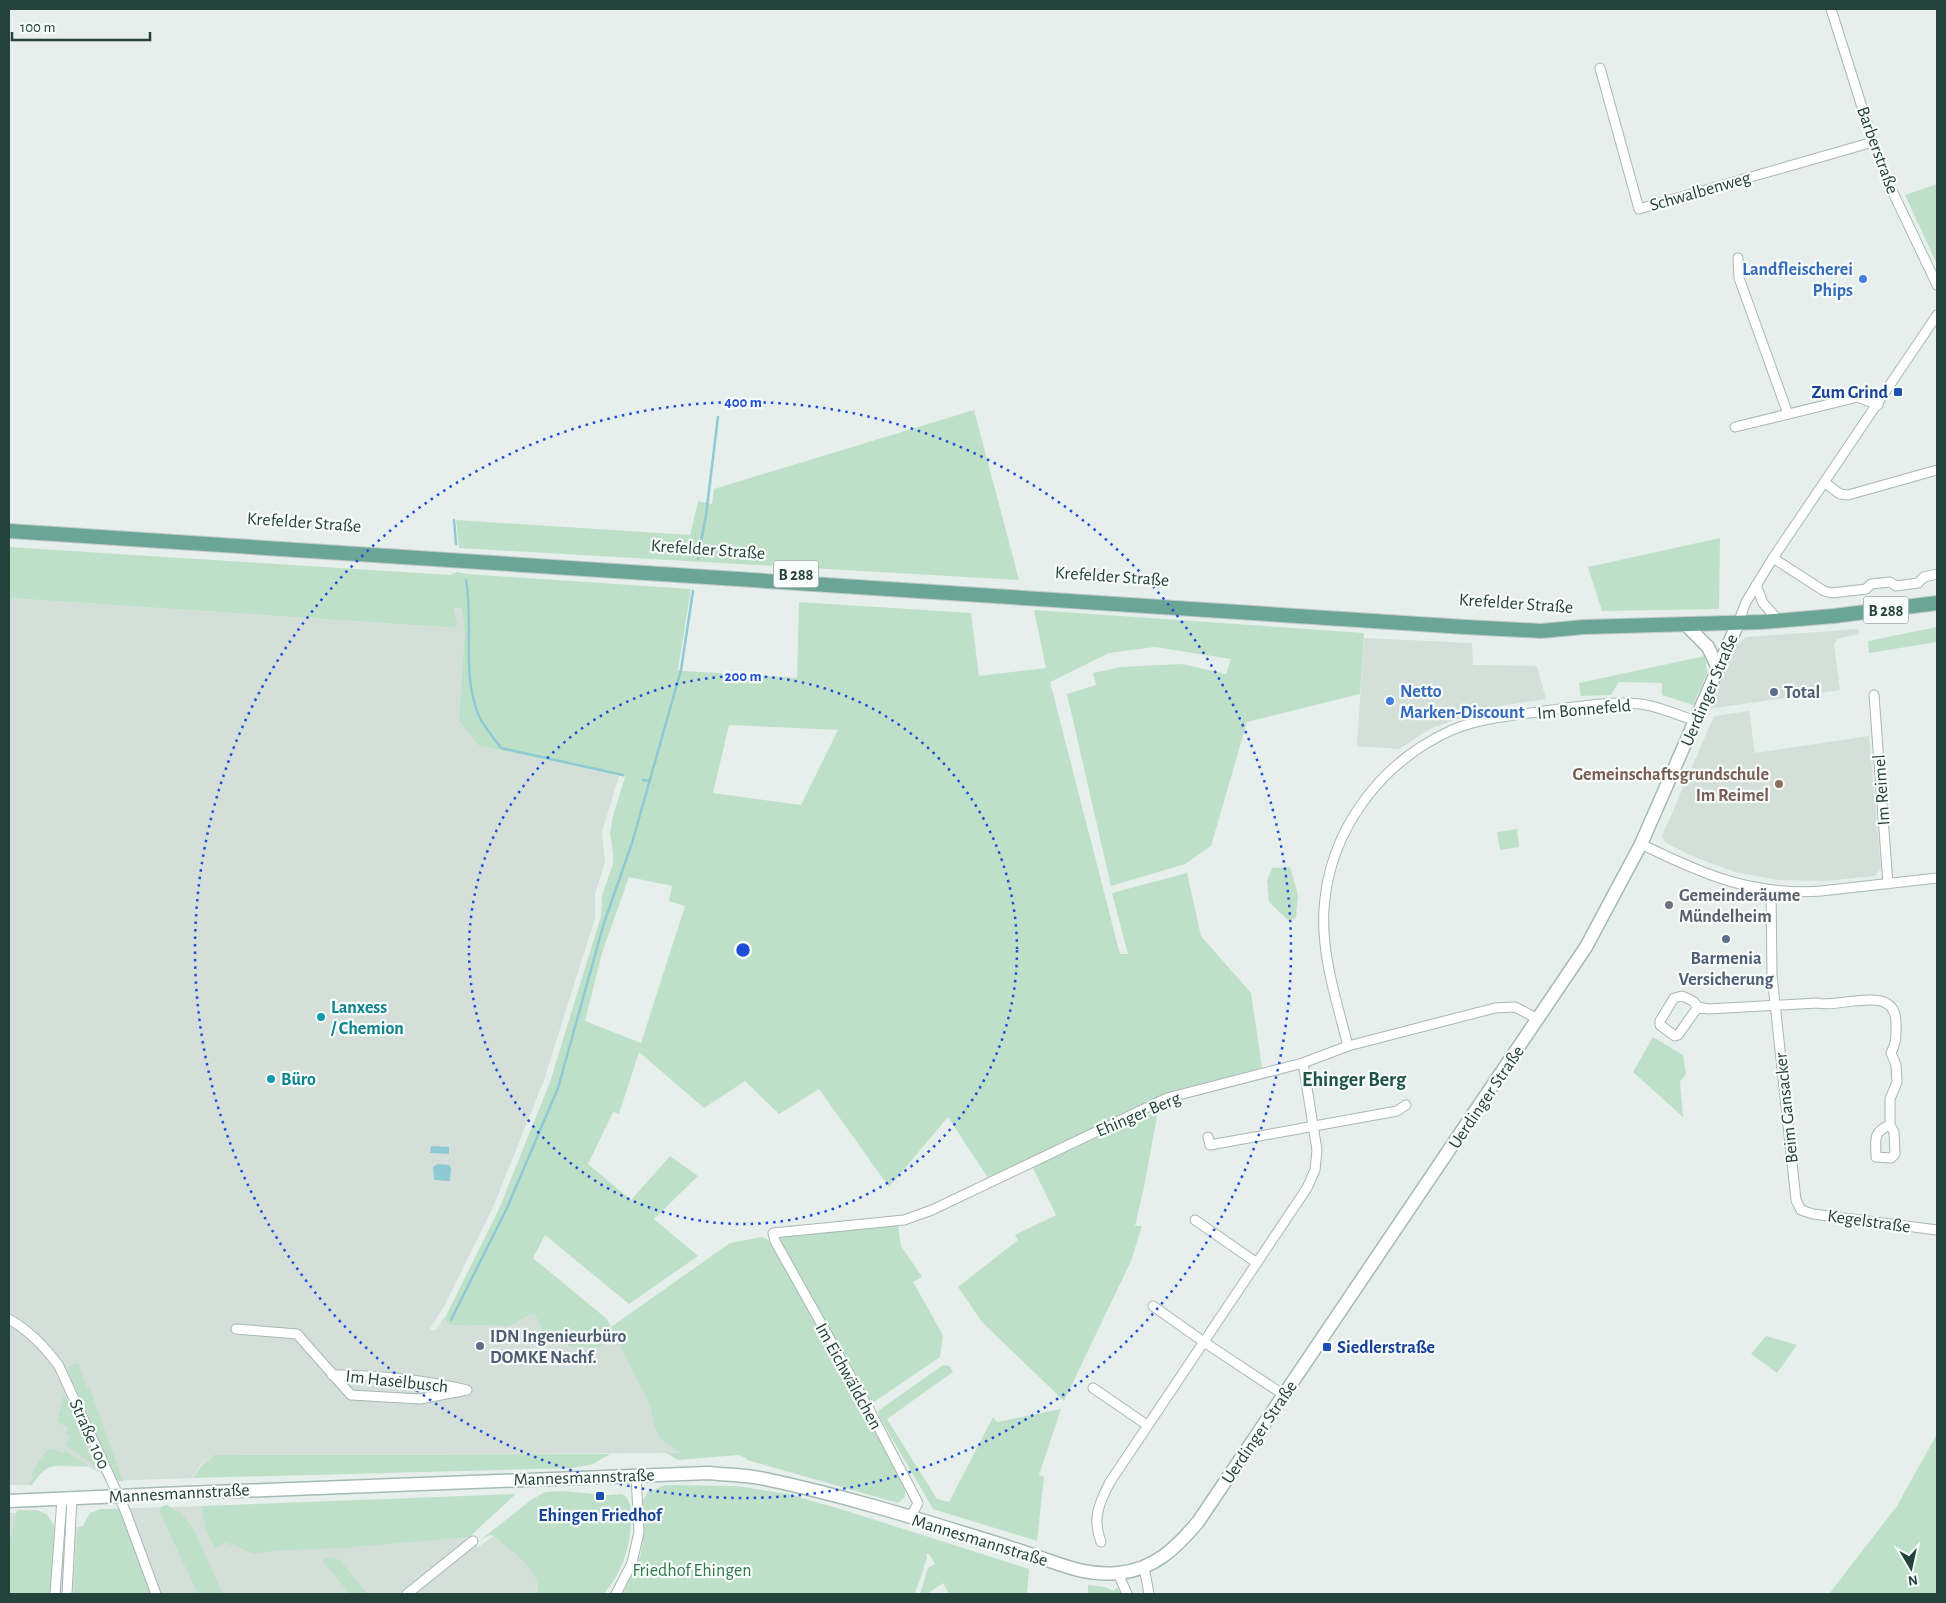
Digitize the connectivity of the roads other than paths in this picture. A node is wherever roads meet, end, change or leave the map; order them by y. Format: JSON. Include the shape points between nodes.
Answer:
{"nodes":[{"id":1,"x":1831,"y":9,"type":"edge"},
{"id":2,"x":1600,"y":68,"type":"dead end"},
{"id":3,"x":1873,"y":142,"type":"junction"},
{"id":4,"x":1738,"y":258,"type":"dead end"},
{"id":5,"x":1937,"y":286,"type":"edge"},
{"id":6,"x":1937,"y":315,"type":"edge"},
{"id":7,"x":1878,"y":405,"type":"junction"},
{"id":8,"x":1788,"y":414,"type":"junction"},
{"id":9,"x":1735,"y":427,"type":"dead end"},
{"id":10,"x":1937,"y":470,"type":"edge"},
{"id":11,"x":1825,"y":483,"type":"junction"},
{"id":12,"x":9,"y":521,"type":"edge"},
{"id":13,"x":9,"y":531,"type":"edge"},
{"id":14,"x":1773,"y":558,"type":"junction"},
{"id":15,"x":1937,"y":574,"type":"edge"},
{"id":16,"x":1756,"y":586,"type":"junction"},
{"id":17,"x":1937,"y":603,"type":"edge"},
{"id":18,"x":1778,"y":620,"type":"junction"},
{"id":19,"x":1738,"y":623,"type":"junction"},
{"id":20,"x":1686,"y":625,"type":"junction"},
{"id":21,"x":1584,"y":627,"type":"junction"},
{"id":22,"x":1718,"y":668,"type":"junction"},
{"id":23,"x":1874,"y":695,"type":"dead end"},
{"id":24,"x":1696,"y":721,"type":"junction"},
{"id":25,"x":1641,"y":844,"type":"junction"},
{"id":26,"x":1937,"y":878,"type":"edge"},
{"id":27,"x":1888,"y":884,"type":"junction"},
{"id":28,"x":1770,"y":891,"type":"junction"},
{"id":29,"x":1775,"y":1004,"type":"junction"},
{"id":30,"x":1698,"y":1007,"type":"junction"},
{"id":31,"x":1538,"y":1019,"type":"junction"},
{"id":32,"x":1348,"y":1046,"type":"junction"},
{"id":33,"x":1303,"y":1063,"type":"junction"},
{"id":34,"x":1406,"y":1105,"type":"dead end"},
{"id":35,"x":1890,"y":1125,"type":"dead end"},
{"id":36,"x":1313,"y":1127,"type":"junction"},
{"id":37,"x":1208,"y":1137,"type":"dead end"},
{"id":38,"x":1802,"y":1210,"type":"joint"},
{"id":39,"x":1195,"y":1220,"type":"dead end"},
{"id":40,"x":1937,"y":1230,"type":"edge"},
{"id":41,"x":773,"y":1233,"type":"joint"},
{"id":42,"x":1257,"y":1263,"type":"junction"},
{"id":43,"x":1153,"y":1306,"type":"dead end"},
{"id":44,"x":9,"y":1319,"type":"edge"},
{"id":45,"x":236,"y":1329,"type":"dead end"},
{"id":46,"x":1204,"y":1342,"type":"junction"},
{"id":47,"x":332,"y":1375,"type":"junction"},
{"id":48,"x":1093,"y":1388,"type":"dead end"},
{"id":49,"x":1284,"y":1395,"type":"junction"},
{"id":50,"x":1147,"y":1425,"type":"junction"},
{"id":51,"x":636,"y":1475,"type":"junction"},
{"id":52,"x":67,"y":1499,"type":"junction"},
{"id":53,"x":9,"y":1500,"type":"edge"},
{"id":54,"x":910,"y":1518,"type":"junction"},
{"id":55,"x":473,"y":1541,"type":"dead end"},
{"id":56,"x":1101,"y":1542,"type":"dead end"},
{"id":57,"x":1144,"y":1567,"type":"junction"},
{"id":58,"x":1118,"y":1573,"type":"junction"},
{"id":59,"x":55,"y":1594,"type":"edge"},
{"id":60,"x":67,"y":1594,"type":"edge"},
{"id":61,"x":156,"y":1594,"type":"edge"},
{"id":62,"x":407,"y":1594,"type":"edge"},
{"id":63,"x":616,"y":1594,"type":"edge"},
{"id":64,"x":1127,"y":1594,"type":"edge"},
{"id":65,"x":1149,"y":1594,"type":"edge"}],
"edges":[{"from":1,"to":3,"type":"street","name":"Barberstraße"},
{"from":2,"to":3,"type":"street","name":"Schwalbenweg","via":[[1639,209]]},
{"from":3,"to":5,"type":"street","name":"Barberstraße","via":[[1887,180]]},
{"from":4,"to":8,"type":"street","via":[[1739,278]]},
{"from":6,"to":7,"type":"street","name":"Uerdinger Straße"},
{"from":7,"to":8,"type":"street","via":[[1858,397]]},
{"from":7,"to":11,"type":"street","name":"Uerdinger Straße"},
{"from":8,"to":9,"type":"street"},
{"from":10,"to":11,"type":"street","via":[[1848,495],[1840,494]]},
{"from":11,"to":14,"type":"street","name":"Uerdinger Straße"},
{"from":12,"to":21,"type":"main road","name":"Krefelder Straße","number":"B 288","via":[[1447,617],[1548,621]]},
{"from":13,"to":21,"type":"main road","name":"Krefelder Straße","number":"B 288","via":[[1465,627],[1541,630]]},
{"from":14,"to":15,"type":"street","via":[[1832,593],[1890,582],[1896,586]]},
{"from":14,"to":16,"type":"street","name":"Uerdinger Straße"},
{"from":16,"to":18,"type":"street","via":[[1764,603]]},
{"from":16,"to":19,"type":"street","name":"Uerdinger Straße"},
{"from":17,"to":18,"type":"main road","name":"Krefelder Straße","number":"B 288"},
{"from":18,"to":19,"type":"main road","name":"Krefelder Straße","number":"B 288"},
{"from":19,"to":20,"type":"main road","name":"Krefelder Straße","number":"B 288"},
{"from":19,"to":22,"type":"main road","name":"Uerdinger Straße"},
{"from":20,"to":21,"type":"main road","name":"Krefelder Straße","number":"B 288"},
{"from":20,"to":22,"type":"main road","via":[[1708,648]]},
{"from":22,"to":24,"type":"main road","name":"Uerdinger Straße"},
{"from":23,"to":27,"type":"street","name":"Im Reimel"},
{"from":24,"to":25,"type":"main road","name":"Uerdinger Straße"},
{"from":24,"to":32,"type":"street","name":"Im Bonnefeld","via":[[1646,705],[1625,704],[1579,706],[1504,717],[1452,730],[1392,769],[1367,796],[1346,827],[1329,877],[1324,909],[1327,958]]},
{"from":25,"to":28,"type":"street","via":[[1689,868]]},
{"from":25,"to":31,"type":"main road","name":"Uerdinger Straße","via":[[1586,947]]},
{"from":26,"to":27,"type":"street"},
{"from":27,"to":28,"type":"street","via":[[1802,892]]},
{"from":28,"to":29,"type":"street","name":"Beim Gansacker","via":[[1770,948]]},
{"from":29,"to":30,"type":"street"},
{"from":29,"to":35,"type":"street","via":[[1826,1005],[1871,999],[1894,1009],[1896,1042],[1891,1053],[1897,1082],[1890,1099]]},
{"from":29,"to":38,"type":"street","name":"Beim Gansacker","via":[[1796,1200]]},
{"from":30,"to":30,"type":"street","via":[[1682,996],[1674,998],[1660,1025],[1678,1035]]},
{"from":31,"to":32,"type":"street","name":"Ehinger Berg","via":[[1515,1007],[1495,1008]]},
{"from":31,"to":49,"type":"main road","name":"Uerdinger Straße"},
{"from":32,"to":33,"type":"street","name":"Ehinger Berg"},
{"from":33,"to":36,"type":"street"},
{"from":33,"to":41,"type":"street","name":"Ehinger Berg","via":[[1167,1098],[932,1210],[904,1220]]},
{"from":34,"to":36,"type":"street","via":[[1397,1111]]},
{"from":36,"to":37,"type":"street","via":[[1210,1145]]},
{"from":36,"to":42,"type":"street","via":[[1317,1150],[1315,1170],[1307,1188]]},
{"from":38,"to":40,"type":"street","name":"Kegelstraße"},
{"from":39,"to":42,"type":"street"},
{"from":41,"to":54,"type":"street","name":"Im Eichwäldchen","via":[[918,1503]]},
{"from":42,"to":46,"type":"street"},
{"from":43,"to":46,"type":"street"},
{"from":44,"to":61,"type":"street","name":"Straße 100","via":[[34,1336],[59,1366],[125,1510]]},
{"from":45,"to":47,"type":"street","name":"Im Haselbusch","via":[[297,1334]]},
{"from":46,"to":49,"type":"street"},
{"from":46,"to":50,"type":"street"},
{"from":47,"to":47,"type":"street","name":"Im Haselbusch","via":[[351,1395],[420,1399],[467,1390],[409,1379]]},
{"from":48,"to":50,"type":"street"},
{"from":49,"to":57,"type":"main road","name":"Uerdinger Straße","via":[[1198,1522],[1173,1550]]},
{"from":50,"to":56,"type":"street","via":[[1101,1499],[1096,1521]]},
{"from":51,"to":52,"type":"main road","name":"Mannesmannstraße","bridge":true},
{"from":51,"to":54,"type":"main road","name":"Mannesmannstraße","via":[[709,1473],[763,1478]]},
{"from":51,"to":63,"type":"street","via":[[639,1532],[632,1563]]},
{"from":52,"to":53,"type":"main road","name":"Mannesmannstraße"},
{"from":52,"to":59,"type":"street"},
{"from":52,"to":60,"type":"street"},
{"from":54,"to":58,"type":"main road","name":"Mannesmannstraße","via":[[1080,1571]]},
{"from":55,"to":62,"type":"street"},
{"from":57,"to":58,"type":"main road","name":"Mannesmannstraße"},
{"from":57,"to":65,"type":"street"},
{"from":58,"to":64,"type":"street"}]}
